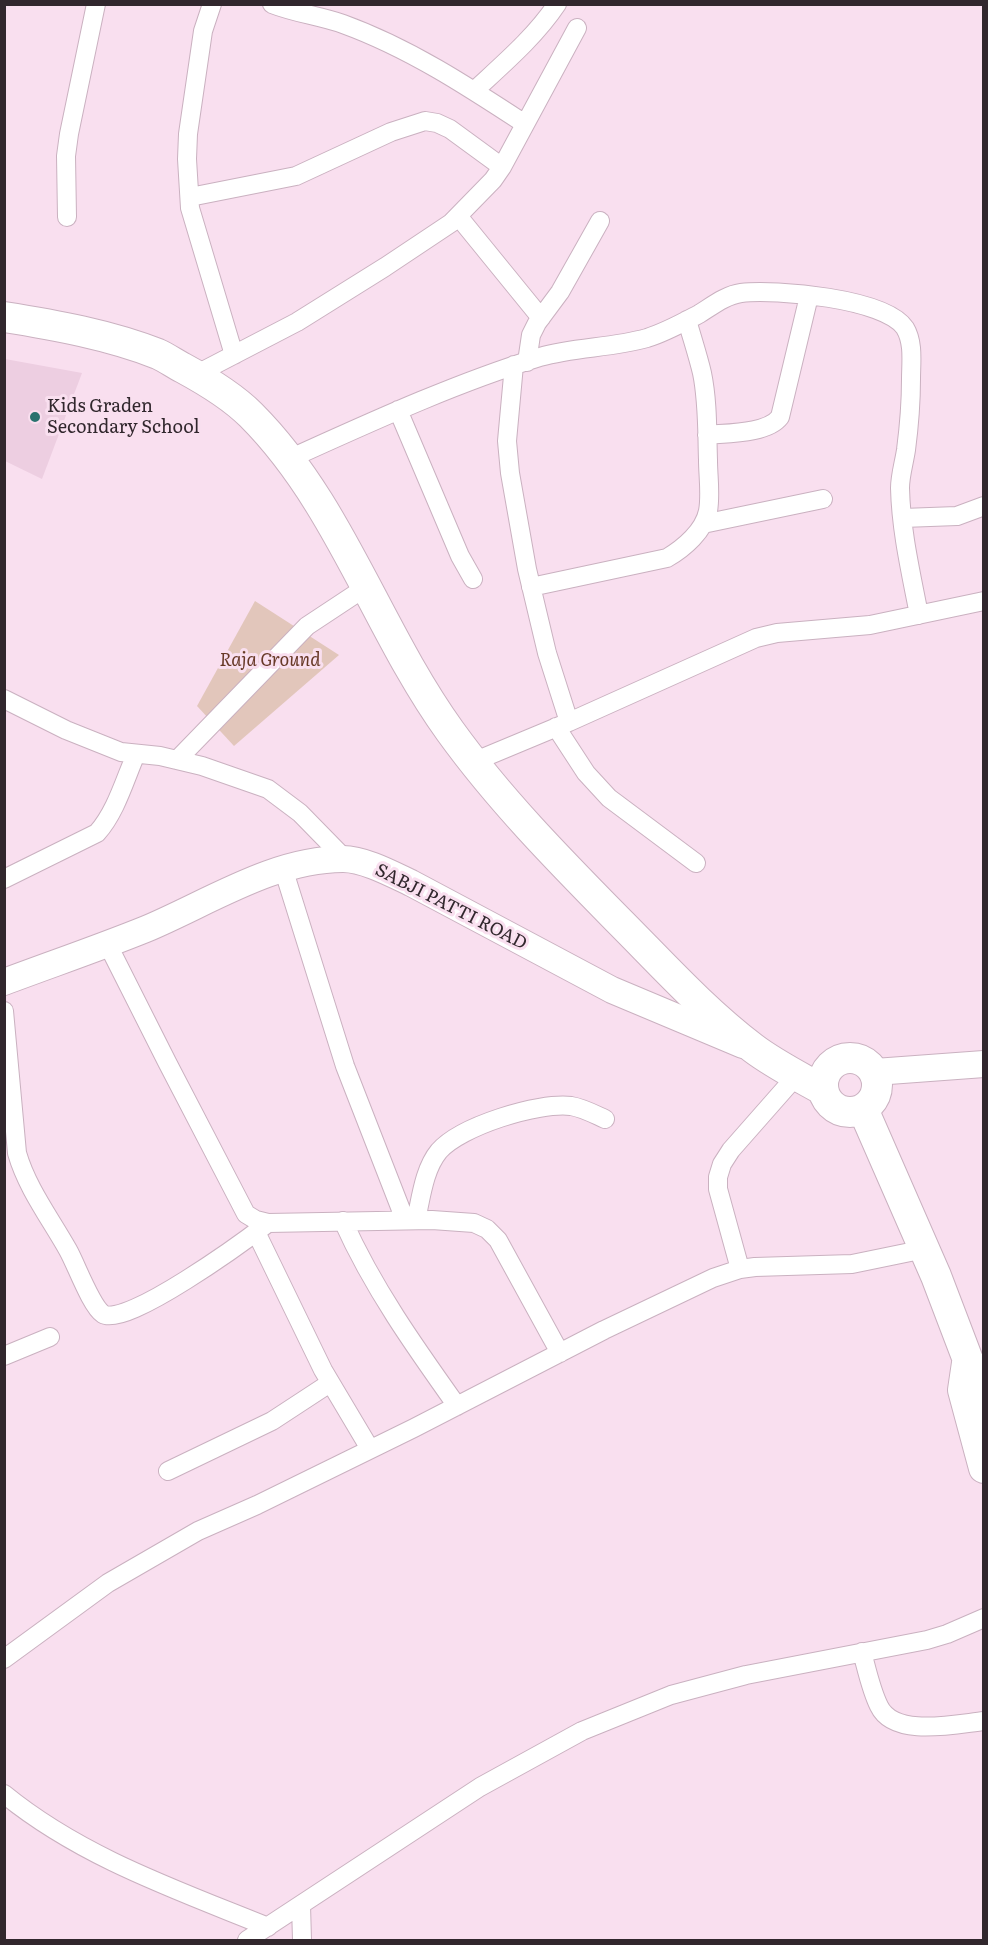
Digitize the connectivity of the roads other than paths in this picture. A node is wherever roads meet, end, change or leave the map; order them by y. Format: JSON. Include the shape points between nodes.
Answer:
{"nodes":[{"id":1,"x":96,"y":4,"type":"edge"},
{"id":2,"x":212,"y":4,"type":"edge"},
{"id":3,"x":272,"y":4,"type":"edge"},
{"id":4,"x":557,"y":4,"type":"edge"},
{"id":5,"x":577,"y":28,"type":"dead end"},
{"id":6,"x":474,"y":91,"type":"junction"},
{"id":7,"x":525,"y":124,"type":"junction"},
{"id":8,"x":502,"y":166,"type":"junction"},
{"id":9,"x":190,"y":197,"type":"junction"},
{"id":10,"x":458,"y":216,"type":"junction"},
{"id":11,"x":67,"y":217,"type":"dead end"},
{"id":12,"x":600,"y":221,"type":"dead end"},
{"id":13,"x":809,"y":296,"type":"junction"},
{"id":14,"x":4,"y":316,"type":"edge"},
{"id":15,"x":541,"y":318,"type":"junction"},
{"id":16,"x":687,"y":320,"type":"junction"},
{"id":17,"x":234,"y":354,"type":"junction"},
{"id":18,"x":520,"y":364,"type":"junction"},
{"id":19,"x":195,"y":375,"type":"junction"},
{"id":20,"x":398,"y":411,"type":"junction"},
{"id":21,"x":707,"y":435,"type":"junction"},
{"id":22,"x":289,"y":459,"type":"junction"},
{"id":23,"x":824,"y":499,"type":"dead end"},
{"id":24,"x":984,"y":506,"type":"edge"},
{"id":25,"x":903,"y":518,"type":"junction"},
{"id":26,"x":703,"y":524,"type":"junction"},
{"id":27,"x":473,"y":579,"type":"dead end"},
{"id":28,"x":531,"y":586,"type":"junction"},
{"id":29,"x":366,"y":587,"type":"junction"},
{"id":30,"x":984,"y":602,"type":"edge"},
{"id":31,"x":919,"y":615,"type":"junction"},
{"id":32,"x":4,"y":699,"type":"edge"},
{"id":33,"x":562,"y":724,"type":"junction"},
{"id":34,"x":136,"y":754,"type":"junction"},
{"id":35,"x":177,"y":760,"type":"junction"},
{"id":36,"x":473,"y":762,"type":"junction"},
{"id":37,"x":345,"y":859,"type":"junction"},
{"id":38,"x":696,"y":863,"type":"dead end"},
{"id":39,"x":283,"y":868,"type":"junction"},
{"id":40,"x":4,"y":879,"type":"edge"},
{"id":41,"x":107,"y":943,"type":"junction"},
{"id":42,"x":4,"y":982,"type":"edge"},
{"id":43,"x":4,"y":1011,"type":"edge"},
{"id":44,"x":755,"y":1050,"type":"junction"},
{"id":45,"x":984,"y":1064,"type":"edge"},
{"id":46,"x":874,"y":1072,"type":"junction"},
{"id":47,"x":797,"y":1075,"type":"junction"},
{"id":48,"x":823,"y":1090,"type":"junction"},
{"id":49,"x":863,"y":1109,"type":"junction"},
{"id":50,"x":605,"y":1119,"type":"dead end"},
{"id":51,"x":410,"y":1220,"type":"junction"},
{"id":52,"x":343,"y":1221,"type":"junction"},
{"id":53,"x":262,"y":1227,"type":"junction"},
{"id":54,"x":925,"y":1249,"type":"junction"},
{"id":55,"x":740,"y":1269,"type":"junction"},
{"id":56,"x":50,"y":1337,"type":"dead end"},
{"id":57,"x":560,"y":1353,"type":"junction"},
{"id":58,"x":4,"y":1356,"type":"edge"},
{"id":59,"x":968,"y":1360,"type":"junction"},
{"id":60,"x":330,"y":1383,"type":"junction"},
{"id":61,"x":984,"y":1391,"type":"edge"},
{"id":62,"x":457,"y":1406,"type":"junction"},
{"id":63,"x":370,"y":1449,"type":"junction"},
{"id":64,"x":984,"y":1468,"type":"edge"},
{"id":65,"x":168,"y":1471,"type":"dead end"},
{"id":66,"x":984,"y":1618,"type":"edge"},
{"id":67,"x":862,"y":1652,"type":"junction"},
{"id":68,"x":4,"y":1659,"type":"edge"},
{"id":69,"x":984,"y":1721,"type":"edge"},
{"id":70,"x":4,"y":1794,"type":"edge"},
{"id":71,"x":301,"y":1905,"type":"junction"},
{"id":72,"x":268,"y":1927,"type":"junction"},
{"id":73,"x":247,"y":1941,"type":"edge"},
{"id":74,"x":302,"y":1941,"type":"edge"}],
"edges":[{"from":1,"to":11,"type":"street","via":[[66,156]]},
{"from":2,"to":9,"type":"street","via":[[203,31],[188,135]]},
{"from":3,"to":6,"type":"street","via":[[387,42]]},
{"from":4,"to":6,"type":"street"},
{"from":5,"to":7,"type":"street"},
{"from":6,"to":7,"type":"street"},
{"from":7,"to":8,"type":"street"},
{"from":8,"to":9,"type":"street","via":[[450,129],[425,121],[391,132],[296,176]]},
{"from":8,"to":10,"type":"street"},
{"from":9,"to":17,"type":"street","via":[[195,229]]},
{"from":10,"to":15,"type":"street"},
{"from":10,"to":17,"type":"street","via":[[307,316]]},
{"from":12,"to":15,"type":"street"},
{"from":13,"to":16,"type":"street","via":[[740,293]]},
{"from":13,"to":21,"type":"street","via":[[780,417],[775,424]]},
{"from":13,"to":25,"type":"street","via":[[847,300],[873,309],[897,321],[909,337],[911,395],[900,486]]},
{"from":14,"to":19,"type":"highway","via":[[109,339],[159,355]]},
{"from":15,"to":18,"type":"street"},
{"from":16,"to":18,"type":"street","via":[[646,338],[543,356]]},
{"from":16,"to":21,"type":"street","via":[[702,374]]},
{"from":17,"to":19,"type":"street"},
{"from":18,"to":20,"type":"street"},
{"from":18,"to":28,"type":"street","via":[[507,441]]},
{"from":19,"to":22,"type":"highway","via":[[249,414]]},
{"from":20,"to":22,"type":"street"},
{"from":20,"to":27,"type":"street"},
{"from":21,"to":26,"type":"street","via":[[708,512]]},
{"from":22,"to":29,"type":"highway"},
{"from":23,"to":26,"type":"street"},
{"from":24,"to":25,"type":"street","via":[[957,516]]},
{"from":25,"to":31,"type":"street"},
{"from":26,"to":28,"type":"street","via":[[696,535],[667,558]]},
{"from":28,"to":33,"type":"street"},
{"from":29,"to":35,"type":"street","via":[[307,626]]},
{"from":29,"to":36,"type":"highway","via":[[422,690]]},
{"from":30,"to":31,"type":"street"},
{"from":31,"to":33,"type":"street","via":[[870,625],[756,638]]},
{"from":32,"to":34,"type":"street","via":[[66,730]]},
{"from":33,"to":36,"type":"street"},
{"from":33,"to":38,"type":"street","via":[[586,773],[609,798]]},
{"from":34,"to":35,"type":"street"},
{"from":34,"to":40,"type":"street","via":[[97,833]]},
{"from":35,"to":37,"type":"street","via":[[268,789],[300,813]]},
{"from":36,"to":44,"type":"highway","via":[[561,862],[695,997]]},
{"from":37,"to":39,"type":"main road","name":"SABJI PATTI ROAD"},
{"from":37,"to":44,"type":"main road","name":"SABJI PATTI ROAD","via":[[377,867],[612,990]]},
{"from":39,"to":41,"type":"main road","name":"SABJI PATTI ROAD"},
{"from":39,"to":51,"type":"street","via":[[345,1066]]},
{"from":41,"to":42,"type":"main road","name":"SABJI PATTI ROAD"},
{"from":41,"to":53,"type":"street","via":[[238,1202]]},
{"from":43,"to":53,"type":"street","via":[[22,1171],[95,1306],[104,1314],[130,1311],[193,1276]]},
{"from":44,"to":47,"type":"highway"},
{"from":45,"to":46,"type":"main road"},
{"from":46,"to":48,"type":"highway","via":[[861,1059],[841,1059],[826,1071]]},
{"from":46,"to":49,"type":"highway","via":[[876,1093]]},
{"from":47,"to":48,"type":"highway"},
{"from":47,"to":55,"type":"street","via":[[731,1150],[718,1177]]},
{"from":48,"to":49,"type":"highway","via":[[838,1110]]},
{"from":49,"to":54,"type":"highway"},
{"from":50,"to":51,"type":"street","via":[[584,1109],[558,1106],[500,1117],[449,1142],[432,1162]]},
{"from":51,"to":52,"type":"street"},
{"from":51,"to":57,"type":"street","via":[[474,1223],[487,1229],[498,1240]]},
{"from":52,"to":53,"type":"street"},
{"from":52,"to":62,"type":"street","via":[[375,1285]]},
{"from":53,"to":60,"type":"street"},
{"from":54,"to":55,"type":"street","via":[[852,1264]]},
{"from":54,"to":59,"type":"highway"},
{"from":55,"to":57,"type":"street","via":[[713,1278]]},
{"from":56,"to":58,"type":"street"},
{"from":57,"to":62,"type":"street"},
{"from":59,"to":61,"type":"highway"},
{"from":59,"to":64,"type":"highway","via":[[963,1390]]},
{"from":60,"to":63,"type":"street"},
{"from":60,"to":65,"type":"street","via":[[272,1421]]},
{"from":62,"to":63,"type":"street"},
{"from":63,"to":68,"type":"street","via":[[198,1531],[108,1583]]},
{"from":66,"to":67,"type":"street","via":[[927,1640]]},
{"from":67,"to":69,"type":"street","via":[[879,1706],[892,1722],[916,1726]]},
{"from":67,"to":71,"type":"street","via":[[746,1675],[671,1695],[582,1731],[480,1786]]},
{"from":70,"to":72,"type":"street","via":[[117,1865]]},
{"from":71,"to":72,"type":"street"},
{"from":71,"to":74,"type":"street"},
{"from":72,"to":73,"type":"street"}]}
